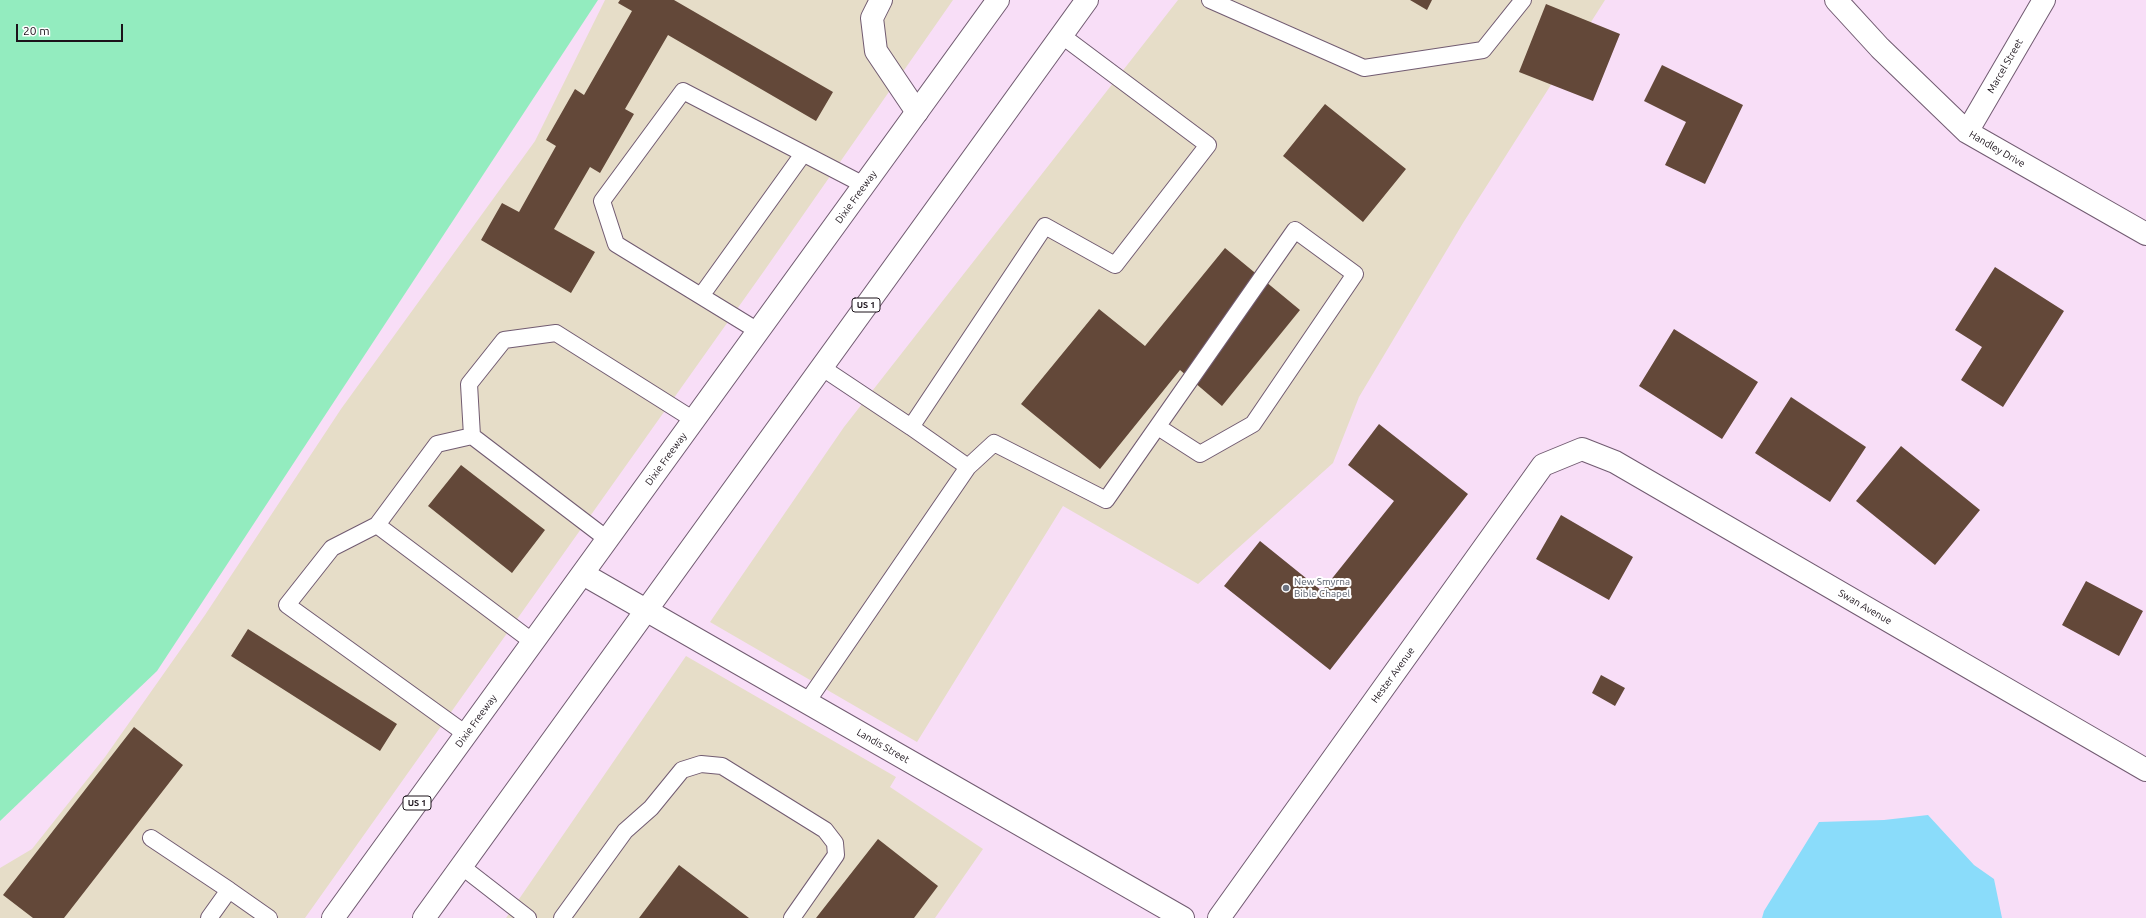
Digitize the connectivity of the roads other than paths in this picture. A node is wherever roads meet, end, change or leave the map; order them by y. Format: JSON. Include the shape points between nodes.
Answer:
{"nodes":[{"id":1,"x":881,"y":0,"type":"edge"},
{"id":2,"x":1087,"y":0,"type":"edge"},
{"id":3,"x":1210,"y":0,"type":"edge"},
{"id":4,"x":1523,"y":0,"type":"edge"},
{"id":5,"x":1836,"y":0,"type":"edge"},
{"id":6,"x":2044,"y":0,"type":"edge"},
{"id":7,"x":991,"y":2,"type":"edge"},
{"id":8,"x":1061,"y":36,"type":"junction"},
{"id":9,"x":917,"y":112,"type":"junction"},
{"id":10,"x":1967,"y":132,"type":"junction"},
{"id":11,"x":803,"y":154,"type":"junction"},
{"id":12,"x":864,"y":185,"type":"junction"},
{"id":13,"x":2146,"y":234,"type":"edge"},
{"id":14,"x":701,"y":296,"type":"junction"},
{"id":15,"x":758,"y":331,"type":"junction"},
{"id":16,"x":821,"y":367,"type":"junction"},
{"id":17,"x":694,"y":420,"type":"junction"},
{"id":18,"x":911,"y":427,"type":"junction"},
{"id":19,"x":1158,"y":427,"type":"junction"},
{"id":20,"x":472,"y":436,"type":"junction"},
{"id":21,"x":1582,"y":449,"type":"joint"},
{"id":22,"x":968,"y":467,"type":"junction"},
{"id":23,"x":377,"y":525,"type":"junction"},
{"id":24,"x":607,"y":540,"type":"junction"},
{"id":25,"x":583,"y":574,"type":"junction"},
{"id":26,"x":646,"y":609,"type":"junction"},
{"id":27,"x":533,"y":642,"type":"junction"},
{"id":28,"x":807,"y":702,"type":"junction"},
{"id":29,"x":466,"y":734,"type":"junction"},
{"id":30,"x":2146,"y":770,"type":"edge"},
{"id":31,"x":151,"y":838,"type":"dead end"},
{"id":32,"x":461,"y":866,"type":"junction"},
{"id":33,"x":229,"y":890,"type":"junction"},
{"id":34,"x":209,"y":918,"type":"edge"},
{"id":35,"x":269,"y":918,"type":"edge"},
{"id":36,"x":333,"y":918,"type":"edge"},
{"id":37,"x":424,"y":918,"type":"edge"},
{"id":38,"x":528,"y":918,"type":"edge"},
{"id":39,"x":562,"y":918,"type":"edge"},
{"id":40,"x":792,"y":918,"type":"edge"},
{"id":41,"x":1183,"y":918,"type":"edge"},
{"id":42,"x":1219,"y":918,"type":"edge"}],
"edges":[{"from":1,"to":9,"type":"street","via":[[872,18],[876,51]]},
{"from":2,"to":8,"type":"street","number":"US 1"},
{"from":3,"to":4,"type":"lane","via":[[1364,68],[1483,50]]},
{"from":5,"to":10,"type":"street","name":"Handley Drive","via":[[1880,48]]},
{"from":6,"to":10,"type":"street","name":"Marcel Street"},
{"from":7,"to":9,"type":"street","name":"Dixie Freeway","number":"US 1"},
{"from":8,"to":16,"type":"street","number":"US 1"},
{"from":8,"to":18,"type":"lane","via":[[1208,146],[1115,265],[1045,226]]},
{"from":9,"to":12,"type":"street","name":"Dixie Freeway","number":"US 1"},
{"from":10,"to":13,"type":"street","name":"Handley Drive"},
{"from":11,"to":12,"type":"lane"},
{"from":11,"to":14,"type":"lane"},
{"from":11,"to":14,"type":"lane","via":[[683,91],[602,201],[616,244]]},
{"from":12,"to":15,"type":"street","name":"Dixie Freeway","number":"US 1"},
{"from":14,"to":15,"type":"lane"},
{"from":15,"to":17,"type":"street","name":"Dixie Freeway","number":"US 1"},
{"from":16,"to":18,"type":"lane"},
{"from":16,"to":26,"type":"street","number":"US 1"},
{"from":17,"to":20,"type":"lane","via":[[556,333],[504,340],[469,384]]},
{"from":17,"to":24,"type":"street","name":"Dixie Freeway","number":"US 1"},
{"from":18,"to":22,"type":"lane"},
{"from":19,"to":19,"type":"lane","via":[[1295,230],[1355,274],[1252,424],[1200,454]]},
{"from":19,"to":22,"type":"lane","via":[[1106,500],[994,444]]},
{"from":20,"to":23,"type":"lane","via":[[437,444]]},
{"from":20,"to":24,"type":"lane"},
{"from":21,"to":30,"type":"street","name":"Swan Avenue","via":[[1615,462]]},
{"from":21,"to":42,"type":"street","name":"Hester Avenue","via":[[1544,465]]},
{"from":22,"to":28,"type":"lane"},
{"from":23,"to":27,"type":"lane"},
{"from":23,"to":29,"type":"lane","via":[[332,548],[287,605]]},
{"from":24,"to":25,"type":"street","name":"Dixie Freeway","number":"US 1"},
{"from":25,"to":26,"type":"street","name":"Landis Street"},
{"from":25,"to":27,"type":"street","name":"Dixie Freeway","number":"US 1"},
{"from":26,"to":28,"type":"street","name":"Landis Street"},
{"from":26,"to":32,"type":"street","number":"US 1"},
{"from":27,"to":29,"type":"street","name":"Dixie Freeway","number":"US 1"},
{"from":28,"to":41,"type":"street","name":"Landis Street"},
{"from":29,"to":36,"type":"street","name":"Dixie Freeway","number":"US 1"},
{"from":31,"to":33,"type":"lane"},
{"from":32,"to":37,"type":"street","number":"US 1"},
{"from":32,"to":38,"type":"lane"},
{"from":33,"to":34,"type":"lane"},
{"from":33,"to":35,"type":"lane"},
{"from":39,"to":40,"type":"lane","via":[[624,831],[651,808],[682,770],[702,764],[722,766],[825,830],[835,843],[836,855]]}]}
